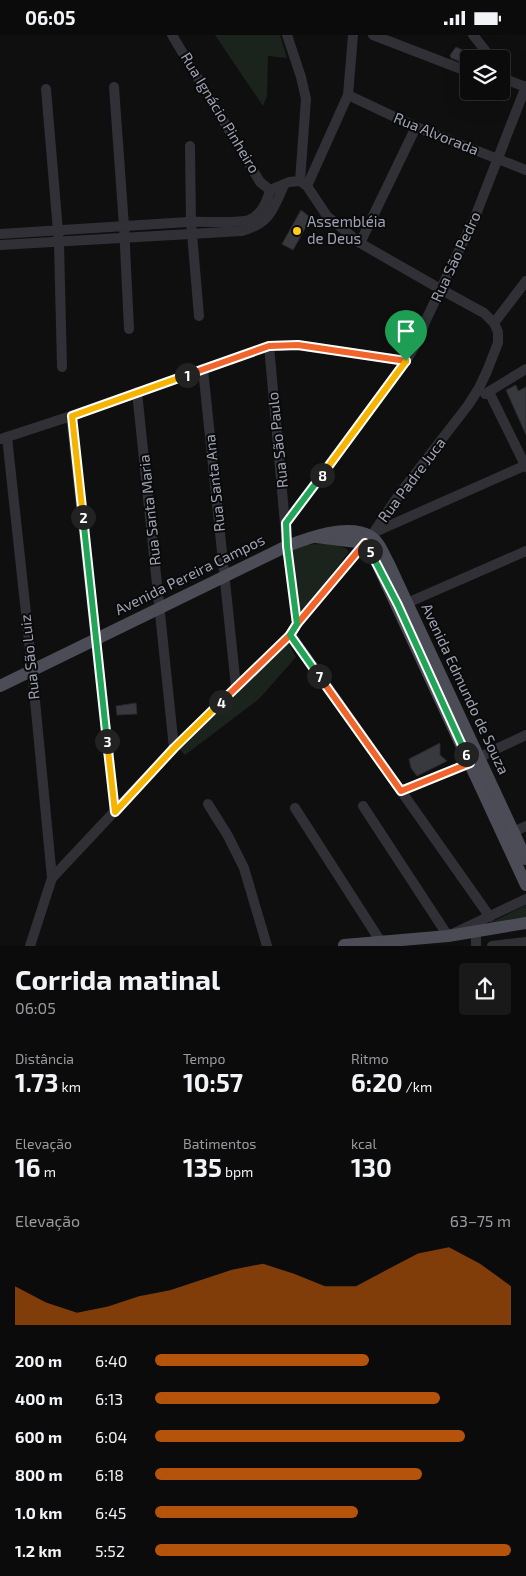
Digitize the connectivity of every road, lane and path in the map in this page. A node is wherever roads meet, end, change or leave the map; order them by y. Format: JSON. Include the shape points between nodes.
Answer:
{"nodes":[{"id":1,"x":172,"y":35,"type":"edge"},
{"id":2,"x":287,"y":35,"type":"edge"},
{"id":3,"x":353,"y":35,"type":"edge"},
{"id":4,"x":372,"y":35,"type":"edge"},
{"id":5,"x":473,"y":35,"type":"edge"},
{"id":6,"x":485,"y":50,"type":"edge"},
{"id":7,"x":460,"y":69,"type":"edge"},
{"id":8,"x":510,"y":82,"type":"edge"},
{"id":9,"x":114,"y":87,"type":"dead end"},
{"id":10,"x":526,"y":87,"type":"edge"},
{"id":11,"x":46,"y":89,"type":"dead end"},
{"id":12,"x":348,"y":95,"type":"junction"},
{"id":13,"x":416,"y":127,"type":"junction"},
{"id":14,"x":190,"y":146,"type":"dead end"},
{"id":15,"x":499,"y":159,"type":"junction"},
{"id":16,"x":526,"y":170,"type":"edge"},
{"id":17,"x":304,"y":184,"type":"junction"},
{"id":18,"x":284,"y":185,"type":"junction"},
{"id":19,"x":270,"y":190,"type":"junction"},
{"id":20,"x":190,"y":222,"type":"junction"},
{"id":21,"x":124,"y":226,"type":"junction"},
{"id":22,"x":58,"y":230,"type":"junction"},
{"id":23,"x":191,"y":233,"type":"junction"},
{"id":24,"x":0,"y":234,"type":"edge"},
{"id":25,"x":124,"y":238,"type":"junction"},
{"id":26,"x":59,"y":243,"type":"junction"},
{"id":27,"x":360,"y":243,"type":"junction"},
{"id":28,"x":0,"y":245,"type":"edge"},
{"id":29,"x":526,"y":281,"type":"edge"},
{"id":30,"x":442,"y":290,"type":"junction"},
{"id":31,"x":199,"y":316,"type":"dead end"},
{"id":32,"x":494,"y":323,"type":"junction"},
{"id":33,"x":129,"y":329,"type":"dead end"},
{"id":34,"x":269,"y":346,"type":"junction"},
{"id":35,"x":406,"y":361,"type":"junction"},
{"id":36,"x":489,"y":364,"type":"junction"},
{"id":37,"x":62,"y":367,"type":"dead end"},
{"id":38,"x":203,"y":369,"type":"junction"},
{"id":39,"x":526,"y":369,"type":"edge"},
{"id":40,"x":491,"y":391,"type":"junction"},
{"id":41,"x":138,"y":392,"type":"junction"},
{"id":42,"x":469,"y":404,"type":"junction"},
{"id":43,"x":72,"y":416,"type":"junction"},
{"id":44,"x":3,"y":438,"type":"edge"},
{"id":45,"x":526,"y":466,"type":"edge"},
{"id":46,"x":286,"y":523,"type":"junction"},
{"id":47,"x":370,"y":537,"type":"junction"},
{"id":48,"x":287,"y":546,"type":"junction"},
{"id":49,"x":526,"y":551,"type":"edge"},
{"id":50,"x":225,"y":575,"type":"junction"},
{"id":51,"x":407,"y":603,"type":"junction"},
{"id":52,"x":160,"y":609,"type":"junction"},
{"id":53,"x":297,"y":624,"type":"junction"},
{"id":54,"x":290,"y":635,"type":"junction"},
{"id":55,"x":96,"y":638,"type":"junction"},
{"id":56,"x":32,"y":669,"type":"junction"},
{"id":57,"x":0,"y":686,"type":"edge"},
{"id":58,"x":236,"y":687,"type":"junction"},
{"id":59,"x":526,"y":735,"type":"edge"},
{"id":60,"x":174,"y":748,"type":"junction"},
{"id":61,"x":474,"y":761,"type":"junction"},
{"id":62,"x":401,"y":791,"type":"junction"},
{"id":63,"x":208,"y":803,"type":"dead end"},
{"id":64,"x":363,"y":806,"type":"dead end"},
{"id":65,"x":295,"y":807,"type":"dead end"},
{"id":66,"x":115,"y":812,"type":"junction"},
{"id":67,"x":526,"y":826,"type":"edge"},
{"id":68,"x":509,"y":834,"type":"junction"},
{"id":69,"x":526,"y":859,"type":"edge"},
{"id":70,"x":52,"y":878,"type":"junction"},
{"id":71,"x":526,"y":885,"type":"edge"},
{"id":72,"x":526,"y":899,"type":"edge"},
{"id":73,"x":490,"y":917,"type":"junction"},
{"id":74,"x":526,"y":923,"type":"edge"},
{"id":75,"x":476,"y":932,"type":"junction"},
{"id":76,"x":448,"y":936,"type":"junction"},
{"id":77,"x":381,"y":941,"type":"junction"},
{"id":78,"x":526,"y":942,"type":"edge"},
{"id":79,"x":30,"y":946,"type":"edge"},
{"id":80,"x":267,"y":946,"type":"edge"},
{"id":81,"x":342,"y":946,"type":"edge"},
{"id":82,"x":426,"y":946,"type":"edge"},
{"id":83,"x":476,"y":946,"type":"edge"},
{"id":84,"x":492,"y":946,"type":"edge"}],
"edges":[{"from":1,"to":19,"type":"street","name":"Rua Ignácio Pinheiro","via":[[260,182]]},
{"from":2,"to":17,"type":"street","via":[[306,99]]},
{"from":3,"to":12,"type":"street"},
{"from":4,"to":7,"type":"street"},
{"from":5,"to":6,"type":"street"},
{"from":8,"to":10,"type":"street"},
{"from":9,"to":21,"type":"street"},
{"from":10,"to":15,"type":"street","name":"Rua São Pedro"},
{"from":11,"to":22,"type":"street"},
{"from":12,"to":13,"type":"street","name":"Rua Alvorada"},
{"from":12,"to":17,"type":"street"},
{"from":13,"to":15,"type":"street","name":"Rua Alvorada"},
{"from":13,"to":27,"type":"street"},
{"from":14,"to":20,"type":"street"},
{"from":15,"to":16,"type":"street","name":"Rua Alvorada"},
{"from":15,"to":30,"type":"street","name":"Rua São Pedro"},
{"from":17,"to":18,"type":"street","via":[[290,182]]},
{"from":17,"to":27,"type":"street","via":[[327,216]]},
{"from":18,"to":19,"type":"street"},
{"from":18,"to":23,"type":"street","via":[[269,216],[256,227],[242,231]]},
{"from":19,"to":20,"type":"street","via":[[256,217]]},
{"from":20,"to":21,"type":"street"},
{"from":20,"to":23,"type":"street"},
{"from":21,"to":22,"type":"street"},
{"from":21,"to":25,"type":"street"},
{"from":22,"to":24,"type":"street"},
{"from":22,"to":26,"type":"street"},
{"from":23,"to":25,"type":"street"},
{"from":23,"to":31,"type":"street"},
{"from":25,"to":26,"type":"street"},
{"from":25,"to":33,"type":"street"},
{"from":26,"to":28,"type":"street"},
{"from":26,"to":37,"type":"street"},
{"from":27,"to":30,"type":"street"},
{"from":29,"to":32,"type":"street"},
{"from":30,"to":32,"type":"street","via":[[484,313]]},
{"from":30,"to":35,"type":"street","name":"Rua São Pedro"},
{"from":32,"to":36,"type":"street","name":"Rua Padre Juca","via":[[498,343]]},
{"from":34,"to":35,"type":"street","via":[[298,345]]},
{"from":34,"to":38,"type":"street"},
{"from":34,"to":46,"type":"street","name":"Rua São Paulo"},
{"from":35,"to":46,"type":"street","name":"Rua São Pedro"},
{"from":36,"to":40,"type":"street","via":[[494,381]]},
{"from":36,"to":42,"type":"street","name":"Rua Padre Juca"},
{"from":38,"to":41,"type":"street"},
{"from":38,"to":50,"type":"street","name":"Rua Santa Ana"},
{"from":39,"to":40,"type":"street"},
{"from":40,"to":42,"type":"street"},
{"from":40,"to":45,"type":"street"},
{"from":41,"to":43,"type":"street"},
{"from":41,"to":52,"type":"street","name":"Rua Santa Maria"},
{"from":42,"to":47,"type":"street","name":"Rua Padre Juca","via":[[398,495]]},
{"from":43,"to":44,"type":"street"},
{"from":43,"to":55,"type":"street"},
{"from":44,"to":56,"type":"street","name":"Rua São Luiz"},
{"from":45,"to":47,"type":"street"},
{"from":46,"to":48,"type":"street","name":"Rua São Paulo"},
{"from":47,"to":48,"type":"main road","name":"Avenida Pereira Campos","via":[[355,531],[327,532]]},
{"from":47,"to":51,"type":"main road","name":"Avenida Edmundo de Souza","via":[[389,564]]},
{"from":47,"to":53,"type":"street","name":"Rua Padre Juca"},
{"from":47,"to":61,"type":"main road","name":"Avenida Edmundo de Souza","via":[[376,561]]},
{"from":48,"to":50,"type":"main road","name":"Avenida Pereira Campos"},
{"from":48,"to":53,"type":"street","name":"Rua São Paulo"},
{"from":49,"to":51,"type":"street"},
{"from":50,"to":52,"type":"main road","name":"Avenida Pereira Campos"},
{"from":50,"to":58,"type":"street","name":"Rua Santa Ana"},
{"from":51,"to":61,"type":"main road","name":"Avenida Edmundo de Souza"},
{"from":52,"to":55,"type":"main road","name":"Avenida Pereira Campos"},
{"from":52,"to":60,"type":"street","name":"Rua Santa Maria"},
{"from":53,"to":54,"type":"street","name":"Rua Padre Juca"},
{"from":54,"to":58,"type":"street","name":"Rua Padre Juca"},
{"from":54,"to":62,"type":"street"},
{"from":55,"to":56,"type":"main road","name":"Avenida Pereira Campos"},
{"from":55,"to":66,"type":"street"},
{"from":56,"to":57,"type":"main road","name":"Avenida Pereira Campos"},
{"from":56,"to":70,"type":"street","name":"Rua São Luiz"},
{"from":58,"to":60,"type":"street","name":"Rua Padre Juca"},
{"from":59,"to":61,"type":"street"},
{"from":60,"to":66,"type":"street","name":"Rua Padre Juca"},
{"from":61,"to":62,"type":"street"},
{"from":61,"to":68,"type":"main road","name":"Avenida Edmundo de Souza"},
{"from":62,"to":73,"type":"street"},
{"from":63,"to":80,"type":"street","via":[[244,868]]},
{"from":64,"to":76,"type":"street"},
{"from":65,"to":77,"type":"street"},
{"from":66,"to":70,"type":"street","name":"Rua Padre Juca"},
{"from":67,"to":68,"type":"street"},
{"from":68,"to":69,"type":"main road","name":"Avenida Edmundo de Souza"},
{"from":68,"to":71,"type":"main road","name":"Avenida Edmundo de Souza"},
{"from":70,"to":79,"type":"street","name":"Rua Padre Juca"},
{"from":72,"to":73,"type":"street"},
{"from":73,"to":76,"type":"street"},
{"from":74,"to":75,"type":"main road"},
{"from":75,"to":76,"type":"main road"},
{"from":75,"to":83,"type":"street"},
{"from":76,"to":77,"type":"main road"},
{"from":76,"to":82,"type":"main road"},
{"from":77,"to":81,"type":"main road"},
{"from":78,"to":84,"type":"street"}]}
